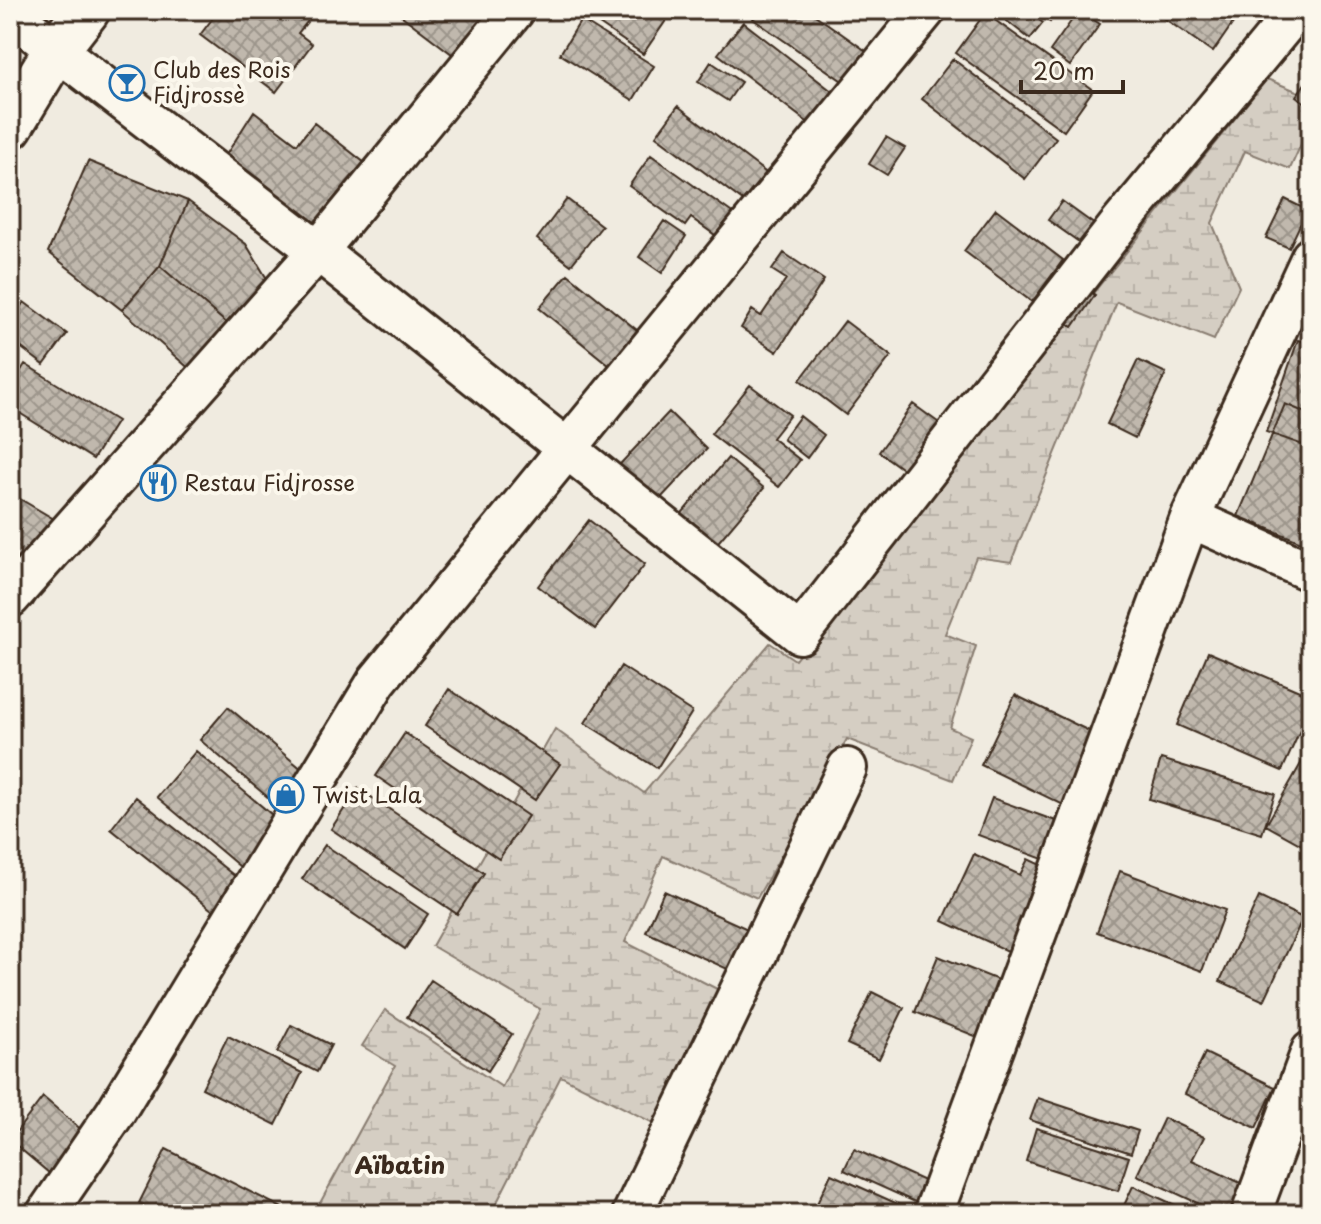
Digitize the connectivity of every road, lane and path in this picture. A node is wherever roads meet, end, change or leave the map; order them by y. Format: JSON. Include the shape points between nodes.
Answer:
{"nodes":[{"id":1,"x":87,"y":10,"type":"edge"},
{"id":2,"x":515,"y":10,"type":"edge"},
{"id":3,"x":926,"y":10,"type":"edge"},
{"id":4,"x":1297,"y":10,"type":"edge"},
{"id":5,"x":10,"y":14,"type":"edge"},
{"id":6,"x":56,"y":50,"type":"junction"},
{"id":7,"x":10,"y":126,"type":"edge"},
{"id":8,"x":318,"y":251,"type":"junction"},
{"id":9,"x":1311,"y":257,"type":"edge"},
{"id":10,"x":566,"y":449,"type":"junction"},
{"id":11,"x":1190,"y":518,"type":"junction"},
{"id":12,"x":1311,"y":572,"type":"edge"},
{"id":13,"x":10,"y":598,"type":"edge"},
{"id":14,"x":847,"y":768,"type":"dead end"},
{"id":15,"x":1311,"y":1051,"type":"edge"},
{"id":16,"x":46,"y":1214,"type":"edge"},
{"id":17,"x":632,"y":1214,"type":"edge"},
{"id":18,"x":933,"y":1214,"type":"edge"},
{"id":19,"x":1251,"y":1214,"type":"edge"}],
"edges":[{"from":1,"to":6,"type":"main road"},
{"from":2,"to":8,"type":"street"},
{"from":3,"to":10,"type":"street"},
{"from":4,"to":10,"type":"street","via":[[1118,226],[800,634]]},
{"from":5,"to":6,"type":"street"},
{"from":6,"to":7,"type":"main road"},
{"from":6,"to":8,"type":"street"},
{"from":8,"to":10,"type":"street"},
{"from":8,"to":13,"type":"street"},
{"from":9,"to":11,"type":"street"},
{"from":10,"to":16,"type":"street","via":[[377,681],[115,1113]]},
{"from":11,"to":12,"type":"street"},
{"from":11,"to":18,"type":"street"},
{"from":14,"to":17,"type":"street"},
{"from":15,"to":19,"type":"street"}]}
